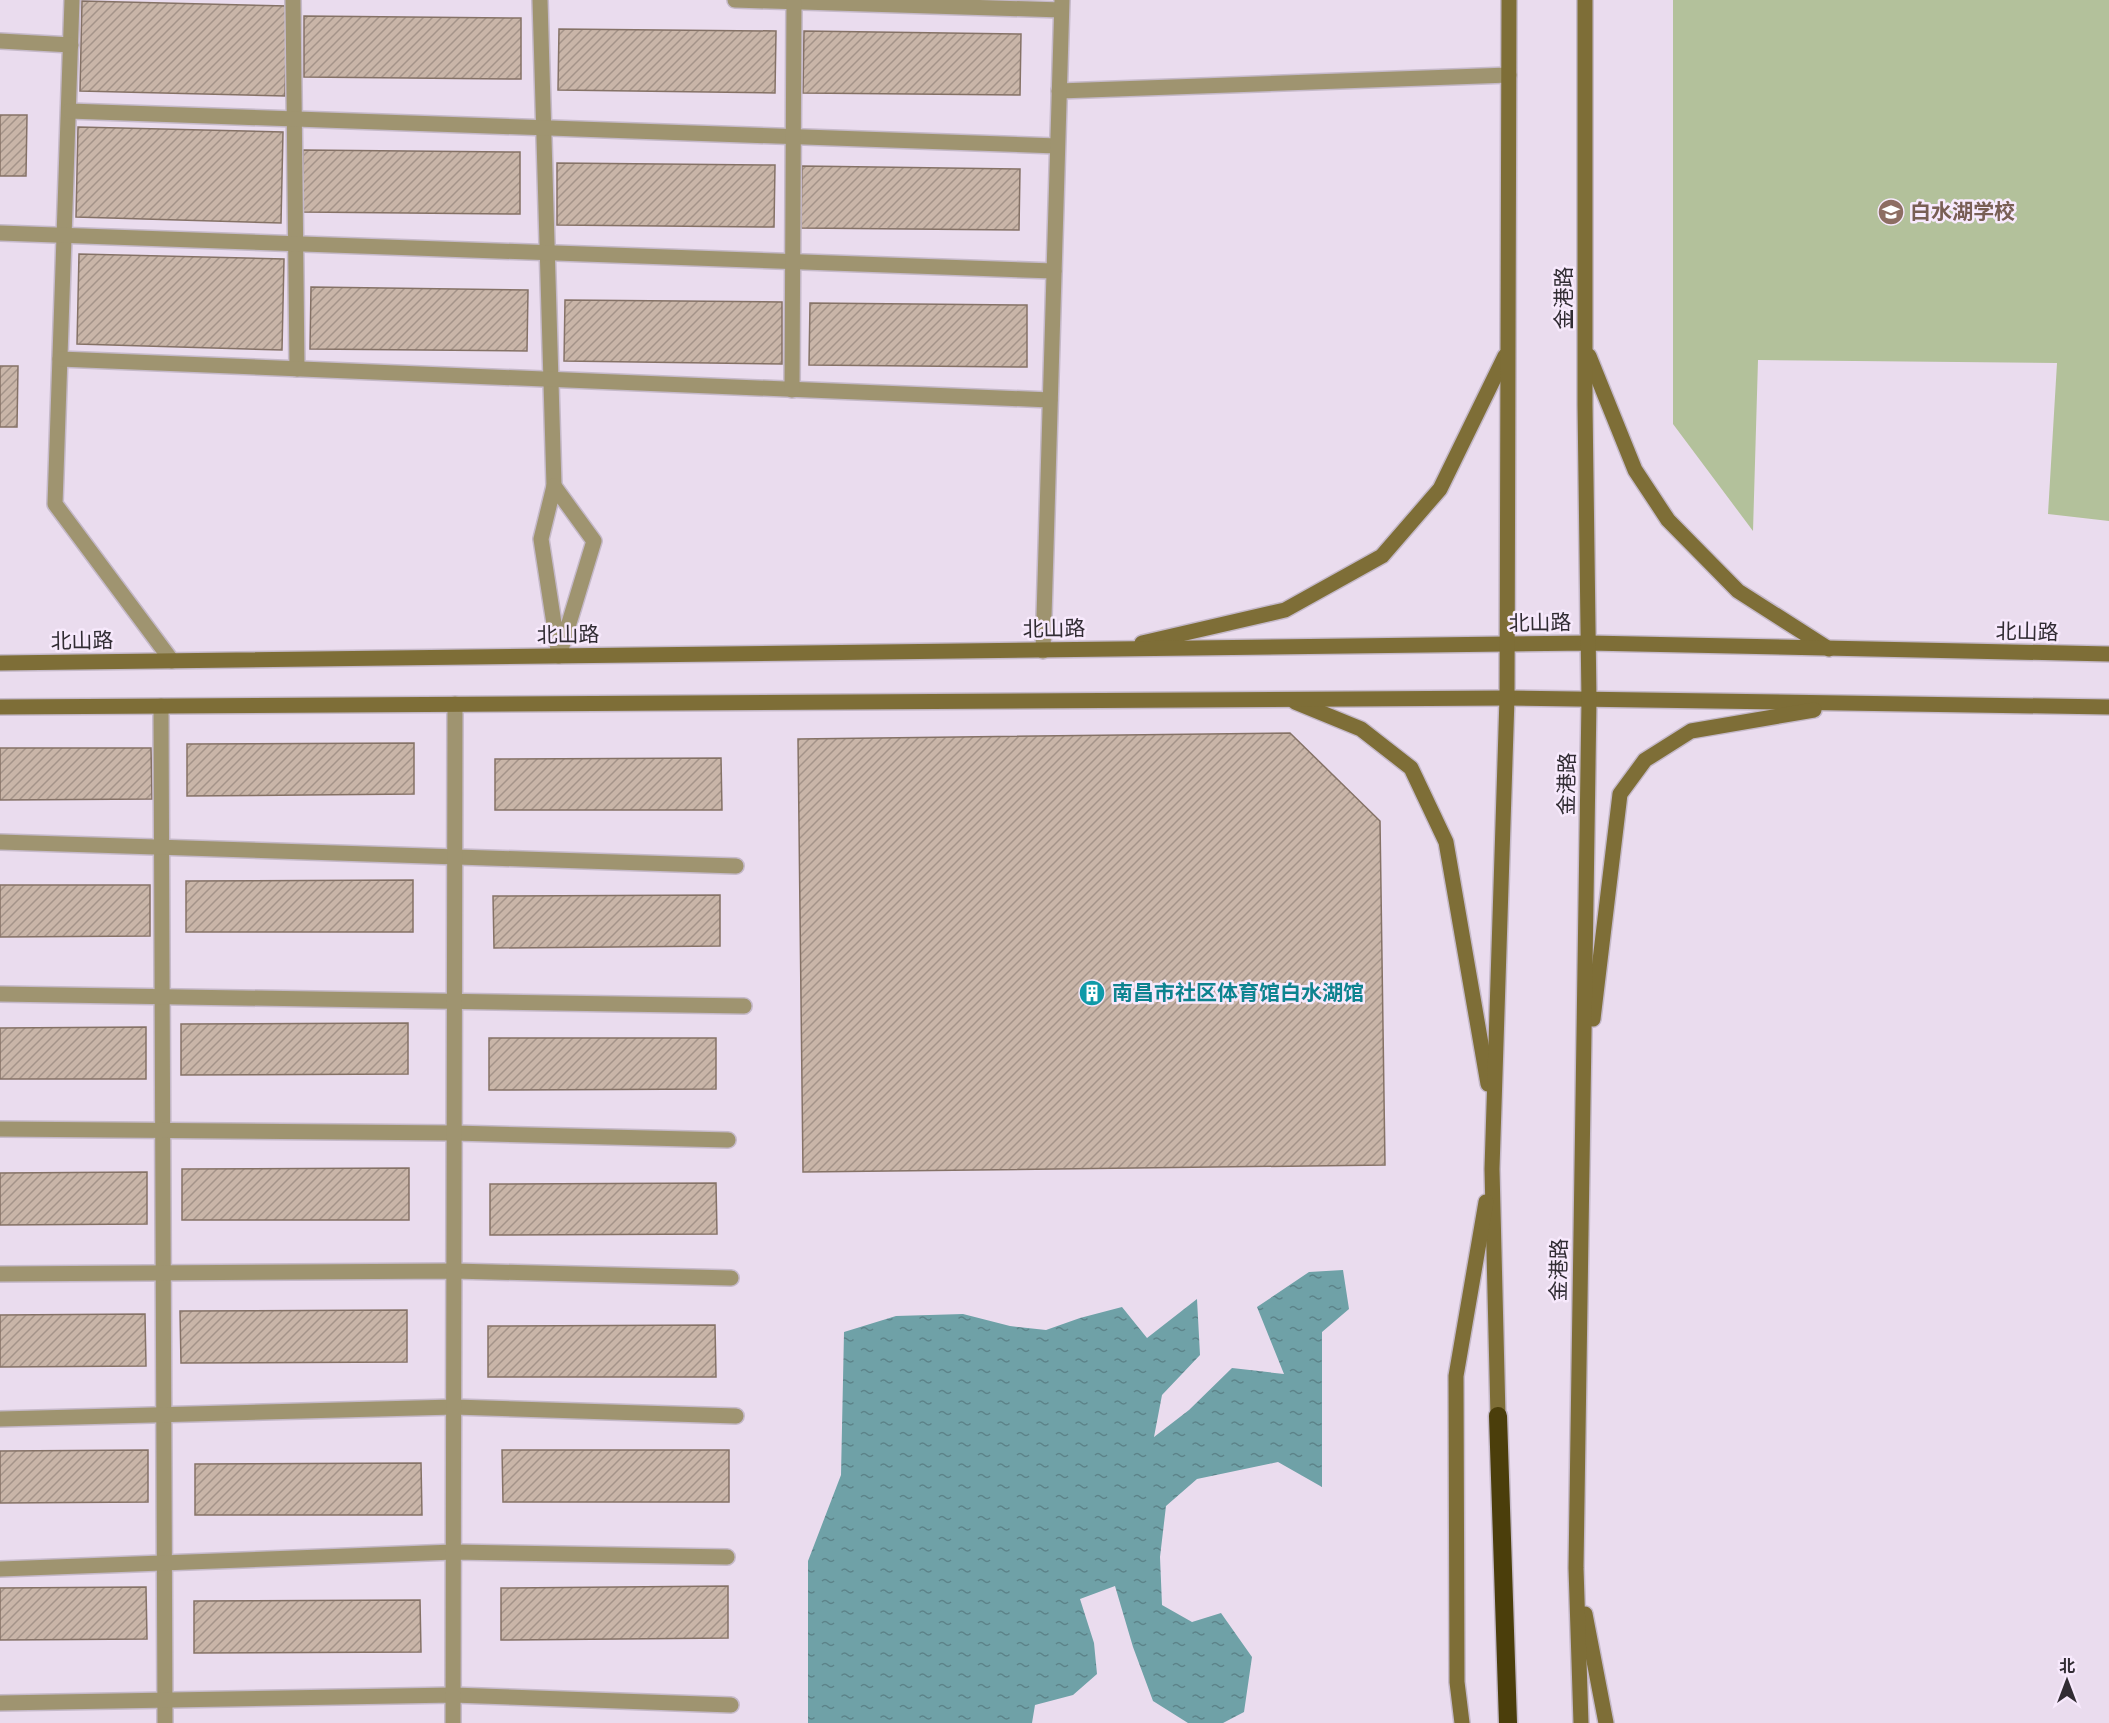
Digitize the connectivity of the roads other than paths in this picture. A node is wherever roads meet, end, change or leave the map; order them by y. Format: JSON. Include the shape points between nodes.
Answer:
{"nodes":[{"id":1,"x":72,"y":0,"type":"edge"},
{"id":2,"x":293,"y":0,"type":"edge"},
{"id":3,"x":540,"y":0,"type":"edge"},
{"id":4,"x":735,"y":0,"type":"edge"},
{"id":5,"x":1509,"y":0,"type":"edge"},
{"id":6,"x":1585,"y":0,"type":"edge"},
{"id":7,"x":794,"y":1,"type":"edge"},
{"id":8,"x":1061,"y":5,"type":"edge"},
{"id":9,"x":0,"y":41,"type":"edge"},
{"id":10,"x":71,"y":45,"type":"junction"},
{"id":11,"x":1509,"y":75,"type":"junction"},
{"id":12,"x":1059,"y":91,"type":"junction"},
{"id":13,"x":69,"y":111,"type":"junction"},
{"id":14,"x":294,"y":119,"type":"junction"},
{"id":15,"x":544,"y":128,"type":"junction"},
{"id":16,"x":793,"y":137,"type":"junction"},
{"id":17,"x":1057,"y":146,"type":"junction"},
{"id":18,"x":0,"y":233,"type":"edge"},
{"id":19,"x":64,"y":234,"type":"junction"},
{"id":20,"x":295,"y":243,"type":"junction"},
{"id":21,"x":548,"y":252,"type":"junction"},
{"id":22,"x":793,"y":261,"type":"junction"},
{"id":23,"x":1054,"y":271,"type":"junction"},
{"id":24,"x":1586,"y":348,"type":"junction"},
{"id":25,"x":1508,"y":350,"type":"junction"},
{"id":26,"x":60,"y":359,"type":"junction"},
{"id":27,"x":297,"y":369,"type":"junction"},
{"id":28,"x":551,"y":379,"type":"junction"},
{"id":29,"x":792,"y":390,"type":"junction"},
{"id":30,"x":1050,"y":400,"type":"junction"},
{"id":31,"x":554,"y":486,"type":"junction"},
{"id":32,"x":1589,"y":643,"type":"junction"},
{"id":33,"x":1506,"y":645,"type":"junction"},
{"id":34,"x":1829,"y":649,"type":"junction"},
{"id":35,"x":1113,"y":650,"type":"junction"},
{"id":36,"x":1043,"y":651,"type":"junction"},
{"id":37,"x":2109,"y":654,"type":"edge"},
{"id":38,"x":559,"y":656,"type":"junction"},
{"id":39,"x":172,"y":661,"type":"junction"},
{"id":40,"x":0,"y":663,"type":"edge"},
{"id":41,"x":1507,"y":698,"type":"junction"},
{"id":42,"x":1290,"y":699,"type":"junction"},
{"id":43,"x":1589,"y":700,"type":"junction"},
{"id":44,"x":455,"y":704,"type":"junction"},
{"id":45,"x":1852,"y":704,"type":"junction"},
{"id":46,"x":161,"y":706,"type":"junction"},
{"id":47,"x":0,"y":707,"type":"edge"},
{"id":48,"x":2109,"y":707,"type":"edge"},
{"id":49,"x":0,"y":842,"type":"edge"},
{"id":50,"x":162,"y":847,"type":"junction"},
{"id":51,"x":455,"y":858,"type":"junction"},
{"id":52,"x":736,"y":866,"type":"dead end"},
{"id":53,"x":0,"y":994,"type":"edge"},
{"id":54,"x":162,"y":997,"type":"junction"},
{"id":55,"x":455,"y":1002,"type":"junction"},
{"id":56,"x":744,"y":1006,"type":"dead end"},
{"id":57,"x":1583,"y":1096,"type":"junction"},
{"id":58,"x":1493,"y":1116,"type":"junction"},
{"id":59,"x":0,"y":1129,"type":"edge"},
{"id":60,"x":163,"y":1130,"type":"junction"},
{"id":61,"x":454,"y":1133,"type":"junction"},
{"id":62,"x":728,"y":1140,"type":"dead end"},
{"id":63,"x":1492,"y":1169,"type":"junction"},
{"id":64,"x":454,"y":1271,"type":"junction"},
{"id":65,"x":164,"y":1273,"type":"junction"},
{"id":66,"x":0,"y":1274,"type":"edge"},
{"id":67,"x":731,"y":1278,"type":"dead end"},
{"id":68,"x":454,"y":1407,"type":"junction"},
{"id":69,"x":164,"y":1414,"type":"junction"},
{"id":70,"x":736,"y":1416,"type":"dead end"},
{"id":71,"x":1498,"y":1416,"type":"joint"},
{"id":72,"x":0,"y":1419,"type":"edge"},
{"id":73,"x":454,"y":1552,"type":"junction"},
{"id":74,"x":727,"y":1557,"type":"dead end"},
{"id":75,"x":165,"y":1563,"type":"junction"},
{"id":76,"x":1576,"y":1568,"type":"junction"},
{"id":77,"x":0,"y":1569,"type":"edge"},
{"id":78,"x":453,"y":1695,"type":"junction"},
{"id":79,"x":165,"y":1700,"type":"junction"},
{"id":80,"x":0,"y":1703,"type":"edge"},
{"id":81,"x":731,"y":1706,"type":"dead end"},
{"id":82,"x":165,"y":1723,"type":"edge"},
{"id":83,"x":453,"y":1723,"type":"edge"},
{"id":84,"x":1462,"y":1723,"type":"edge"},
{"id":85,"x":1508,"y":1723,"type":"edge"},
{"id":86,"x":1581,"y":1723,"type":"edge"},
{"id":87,"x":1606,"y":1723,"type":"edge"}],
"edges":[{"from":1,"to":10,"type":"street"},
{"from":2,"to":14,"type":"street"},
{"from":3,"to":15,"type":"street"},
{"from":4,"to":7,"type":"street"},
{"from":5,"to":11,"type":"main road"},
{"from":6,"to":24,"type":"main road","name":"金港路"},
{"from":7,"to":8,"type":"street"},
{"from":7,"to":16,"type":"street"},
{"from":8,"to":12,"type":"street"},
{"from":9,"to":10,"type":"street"},
{"from":10,"to":13,"type":"street"},
{"from":11,"to":12,"type":"street"},
{"from":11,"to":25,"type":"main road"},
{"from":12,"to":17,"type":"street"},
{"from":13,"to":14,"type":"street"},
{"from":13,"to":19,"type":"street"},
{"from":14,"to":15,"type":"street"},
{"from":14,"to":20,"type":"street"},
{"from":15,"to":16,"type":"street"},
{"from":15,"to":21,"type":"street"},
{"from":16,"to":17,"type":"street"},
{"from":16,"to":22,"type":"street"},
{"from":17,"to":23,"type":"street"},
{"from":18,"to":19,"type":"street"},
{"from":19,"to":20,"type":"street"},
{"from":19,"to":26,"type":"street"},
{"from":20,"to":21,"type":"street"},
{"from":20,"to":27,"type":"street"},
{"from":21,"to":22,"type":"street"},
{"from":21,"to":28,"type":"street"},
{"from":22,"to":23,"type":"street"},
{"from":22,"to":29,"type":"street"},
{"from":23,"to":30,"type":"street"},
{"from":24,"to":32,"type":"main road","name":"金港路"},
{"from":24,"to":34,"type":"main road","via":[[1635,470],[1668,520],[1738,591]]},
{"from":25,"to":33,"type":"main road"},
{"from":25,"to":35,"type":"main road","via":[[1440,489],[1382,556],[1286,610]]},
{"from":26,"to":27,"type":"street"},
{"from":26,"to":39,"type":"street","via":[[55,504]]},
{"from":27,"to":28,"type":"street"},
{"from":28,"to":29,"type":"street"},
{"from":28,"to":31,"type":"street"},
{"from":29,"to":30,"type":"street"},
{"from":30,"to":36,"type":"street"},
{"from":31,"to":38,"type":"street","via":[[541,539]]},
{"from":31,"to":38,"type":"street","via":[[594,541]]},
{"from":32,"to":33,"type":"main road","name":"北山路"},
{"from":32,"to":34,"type":"main road","name":"北山路"},
{"from":32,"to":43,"type":"main road","name":"金港路"},
{"from":33,"to":35,"type":"main road","name":"北山路"},
{"from":33,"to":41,"type":"main road"},
{"from":34,"to":37,"type":"main road","name":"北山路"},
{"from":35,"to":36,"type":"main road","name":"北山路"},
{"from":36,"to":38,"type":"main road","name":"北山路"},
{"from":38,"to":39,"type":"main road","name":"北山路"},
{"from":39,"to":40,"type":"main road","name":"北山路"},
{"from":41,"to":42,"type":"main road"},
{"from":41,"to":43,"type":"main road"},
{"from":41,"to":58,"type":"main road"},
{"from":42,"to":44,"type":"main road"},
{"from":42,"to":58,"type":"main road","via":[[1361,729],[1411,768],[1446,842]]},
{"from":43,"to":45,"type":"main road"},
{"from":43,"to":57,"type":"main road","name":"金港路"},
{"from":44,"to":46,"type":"main road"},
{"from":44,"to":51,"type":"street"},
{"from":45,"to":48,"type":"main road"},
{"from":45,"to":57,"type":"main road","via":[[1692,731],[1645,760],[1620,794]]},
{"from":46,"to":47,"type":"main road"},
{"from":46,"to":50,"type":"street"},
{"from":49,"to":50,"type":"street"},
{"from":50,"to":51,"type":"street"},
{"from":50,"to":54,"type":"street"},
{"from":51,"to":52,"type":"street"},
{"from":51,"to":55,"type":"street"},
{"from":53,"to":54,"type":"street"},
{"from":54,"to":55,"type":"street"},
{"from":54,"to":60,"type":"street"},
{"from":55,"to":56,"type":"street"},
{"from":55,"to":61,"type":"street"},
{"from":57,"to":76,"type":"main road","name":"金港路"},
{"from":58,"to":63,"type":"main road"},
{"from":59,"to":60,"type":"street"},
{"from":60,"to":61,"type":"street"},
{"from":60,"to":65,"type":"street"},
{"from":61,"to":62,"type":"street"},
{"from":61,"to":64,"type":"street"},
{"from":63,"to":71,"type":"main road"},
{"from":63,"to":84,"type":"main road","via":[[1456,1376],[1457,1682]]},
{"from":64,"to":65,"type":"street"},
{"from":64,"to":67,"type":"street"},
{"from":64,"to":68,"type":"street"},
{"from":65,"to":66,"type":"street"},
{"from":65,"to":69,"type":"street"},
{"from":68,"to":69,"type":"street"},
{"from":68,"to":70,"type":"street"},
{"from":68,"to":73,"type":"street"},
{"from":69,"to":72,"type":"street"},
{"from":69,"to":75,"type":"street"},
{"from":71,"to":85,"type":"highway"},
{"from":73,"to":74,"type":"street"},
{"from":73,"to":75,"type":"street"},
{"from":73,"to":78,"type":"street"},
{"from":75,"to":77,"type":"street"},
{"from":75,"to":79,"type":"street"},
{"from":76,"to":86,"type":"main road","name":"金港路"},
{"from":76,"to":87,"type":"main road","name":"金港路"},
{"from":78,"to":79,"type":"street"},
{"from":78,"to":81,"type":"street"},
{"from":78,"to":83,"type":"street"},
{"from":79,"to":80,"type":"street"},
{"from":79,"to":82,"type":"street"}]}
